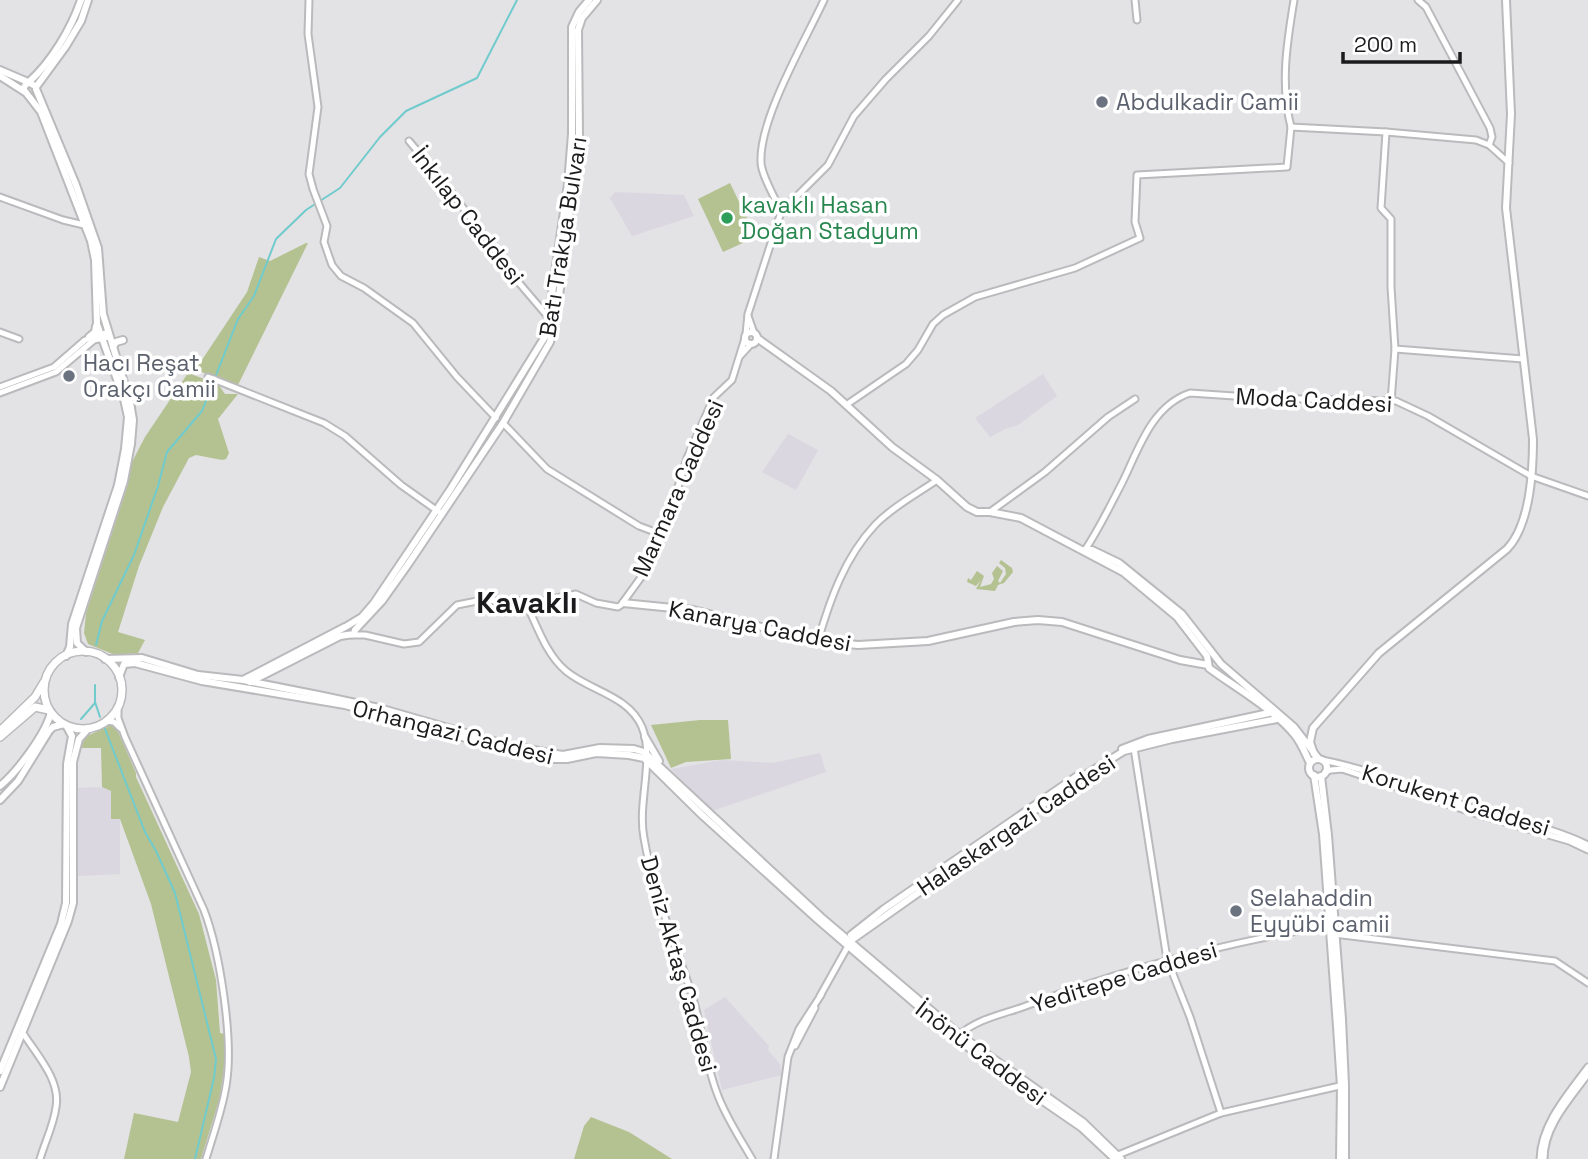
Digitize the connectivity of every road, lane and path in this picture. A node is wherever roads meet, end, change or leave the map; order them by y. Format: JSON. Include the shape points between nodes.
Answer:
{"nodes":[{"id":1,"x":81,"y":0,"type":"edge"},
{"id":2,"x":88,"y":0,"type":"edge"},
{"id":3,"x":309,"y":0,"type":"edge"},
{"id":4,"x":589,"y":0,"type":"edge"},
{"id":5,"x":597,"y":0,"type":"edge"},
{"id":6,"x":824,"y":0,"type":"edge"},
{"id":7,"x":958,"y":0,"type":"edge"},
{"id":8,"x":1135,"y":0,"type":"edge"},
{"id":9,"x":1294,"y":0,"type":"edge"},
{"id":10,"x":1418,"y":0,"type":"edge"},
{"id":11,"x":1506,"y":0,"type":"edge"},
{"id":12,"x":1137,"y":20,"type":"dead end"},
{"id":13,"x":0,"y":70,"type":"edge"},
{"id":14,"x":0,"y":76,"type":"edge"},
{"id":15,"x":32,"y":85,"type":"junction"},
{"id":16,"x":27,"y":93,"type":"junction"},
{"id":17,"x":1291,"y":127,"type":"junction"},
{"id":18,"x":1386,"y":132,"type":"junction"},
{"id":19,"x":409,"y":141,"type":"dead end"},
{"id":20,"x":1489,"y":145,"type":"junction"},
{"id":21,"x":1509,"y":163,"type":"junction"},
{"id":22,"x":0,"y":197,"type":"edge"},
{"id":23,"x":781,"y":212,"type":"junction"},
{"id":24,"x":84,"y":225,"type":"junction"},
{"id":25,"x":552,"y":320,"type":"junction"},
{"id":26,"x":97,"y":324,"type":"junction"},
{"id":27,"x":0,"y":332,"type":"edge"},
{"id":28,"x":110,"y":336,"type":"junction"},
{"id":29,"x":89,"y":337,"type":"junction"},
{"id":30,"x":19,"y":339,"type":"dead end"},
{"id":31,"x":753,"y":339,"type":"junction"},
{"id":32,"x":113,"y":347,"type":"junction"},
{"id":33,"x":1395,"y":349,"type":"junction"},
{"id":34,"x":1523,"y":359,"type":"junction"},
{"id":35,"x":208,"y":377,"type":"dead end"},
{"id":36,"x":0,"y":387,"type":"edge"},
{"id":37,"x":0,"y":393,"type":"edge"},
{"id":38,"x":1135,"y":399,"type":"dead end"},
{"id":39,"x":1391,"y":402,"type":"junction"},
{"id":40,"x":846,"y":405,"type":"junction"},
{"id":41,"x":496,"y":418,"type":"junction"},
{"id":42,"x":503,"y":423,"type":"junction"},
{"id":43,"x":1531,"y":476,"type":"junction"},
{"id":44,"x":937,"y":480,"type":"junction"},
{"id":45,"x":1588,"y":496,"type":"edge"},
{"id":46,"x":439,"y":512,"type":"junction"},
{"id":47,"x":990,"y":512,"type":"junction"},
{"id":48,"x":663,"y":535,"type":"junction"},
{"id":49,"x":1085,"y":550,"type":"junction"},
{"id":50,"x":526,"y":603,"type":"junction"},
{"id":51,"x":623,"y":603,"type":"junction"},
{"id":52,"x":346,"y":627,"type":"junction"},
{"id":53,"x":352,"y":633,"type":"junction"},
{"id":54,"x":818,"y":640,"type":"junction"},
{"id":55,"x":86,"y":652,"type":"junction"},
{"id":56,"x":66,"y":656,"type":"junction"},
{"id":57,"x":105,"y":659,"type":"junction"},
{"id":58,"x":1218,"y":660,"type":"junction"},
{"id":59,"x":1208,"y":665,"type":"junction"},
{"id":60,"x":270,"y":673,"type":"junction"},
{"id":61,"x":119,"y":677,"type":"junction"},
{"id":62,"x":46,"y":678,"type":"junction"},
{"id":63,"x":246,"y":683,"type":"junction"},
{"id":64,"x":269,"y":685,"type":"junction"},
{"id":65,"x":118,"y":706,"type":"junction"},
{"id":66,"x":50,"y":711,"type":"junction"},
{"id":67,"x":1269,"y":713,"type":"junction"},
{"id":68,"x":1324,"y":715,"type":"junction"},
{"id":69,"x":1277,"y":719,"type":"junction"},
{"id":70,"x":106,"y":721,"type":"junction"},
{"id":71,"x":65,"y":725,"type":"junction"},
{"id":72,"x":1293,"y":726,"type":"junction"},
{"id":73,"x":88,"y":729,"type":"junction"},
{"id":74,"x":0,"y":731,"type":"edge"},
{"id":75,"x":0,"y":737,"type":"edge"},
{"id":76,"x":125,"y":737,"type":"junction"},
{"id":77,"x":645,"y":737,"type":"junction"},
{"id":78,"x":1134,"y":748,"type":"junction"},
{"id":79,"x":636,"y":750,"type":"junction"},
{"id":80,"x":646,"y":757,"type":"junction"},
{"id":81,"x":1318,"y":757,"type":"junction"},
{"id":82,"x":1310,"y":763,"type":"junction"},
{"id":83,"x":663,"y":769,"type":"junction"},
{"id":84,"x":1320,"y":775,"type":"junction"},
{"id":85,"x":0,"y":786,"type":"edge"},
{"id":86,"x":0,"y":800,"type":"edge"},
{"id":87,"x":700,"y":810,"type":"junction"},
{"id":88,"x":1588,"y":845,"type":"edge"},
{"id":89,"x":1588,"y":850,"type":"edge"},
{"id":90,"x":938,"y":875,"type":"junction"},
{"id":91,"x":1332,"y":930,"type":"junction"},
{"id":92,"x":847,"y":942,"type":"junction"},
{"id":93,"x":1167,"y":959,"type":"junction"},
{"id":94,"x":1588,"y":984,"type":"edge"},
{"id":95,"x":942,"y":1023,"type":"junction"},
{"id":96,"x":22,"y":1024,"type":"junction"},
{"id":97,"x":23,"y":1033,"type":"junction"},
{"id":98,"x":960,"y":1035,"type":"junction"},
{"id":99,"x":972,"y":1048,"type":"junction"},
{"id":100,"x":1588,"y":1067,"type":"edge"},
{"id":101,"x":0,"y":1072,"type":"edge"},
{"id":102,"x":1588,"y":1074,"type":"edge"},
{"id":103,"x":1343,"y":1085,"type":"junction"},
{"id":104,"x":0,"y":1087,"type":"edge"},
{"id":105,"x":1569,"y":1097,"type":"junction"},
{"id":106,"x":1221,"y":1113,"type":"junction"},
{"id":107,"x":1542,"y":1157,"type":"edge"},
{"id":108,"x":1117,"y":1158,"type":"edge"},
{"id":109,"x":40,"y":1159,"type":"edge"},
{"id":110,"x":206,"y":1159,"type":"edge"},
{"id":111,"x":752,"y":1159,"type":"edge"},
{"id":112,"x":774,"y":1159,"type":"edge"},
{"id":113,"x":1340,"y":1159,"type":"edge"},
{"id":114,"x":1345,"y":1159,"type":"edge"}],
"edges":[{"from":1,"to":15,"type":"main road","via":[[74,20]]},
{"from":2,"to":15,"type":"main road","via":[[66,46]]},
{"from":3,"to":41,"type":"street","via":[[308,34],[318,107],[309,174],[327,226],[324,242],[332,265],[341,276],[418,328]]},
{"from":4,"to":25,"type":"main road","name":"Batı Trakya Bulvarı","via":[[572,27],[572,134]]},
{"from":5,"to":25,"type":"main road","name":"Batı Trakya Bulvarı","via":[[578,30],[579,136]]},
{"from":6,"to":23,"type":"street","via":[[778,96],[765,135],[761,164]]},
{"from":7,"to":23,"type":"street","via":[[854,116],[828,165]]},
{"from":8,"to":12,"type":"street"},
{"from":9,"to":17,"type":"street","via":[[1285,62]]},
{"from":10,"to":20,"type":"street","via":[[1479,104],[1490,128]]},
{"from":11,"to":21,"type":"main road"},
{"from":13,"to":15,"type":"main road"},
{"from":14,"to":16,"type":"main road"},
{"from":15,"to":16,"type":"main road","via":[[24,87]]},
{"from":15,"to":16,"type":"main road","via":[[34,93]]},
{"from":15,"to":28,"type":"main road","via":[[98,248],[101,304]]},
{"from":16,"to":24,"type":"main road","via":[[41,112]]},
{"from":17,"to":18,"type":"street"},
{"from":17,"to":40,"type":"street","via":[[1287,167],[1137,175],[1135,222],[1140,238],[1074,268],[975,297],[943,315],[906,364]]},
{"from":18,"to":20,"type":"street"},
{"from":18,"to":33,"type":"street","via":[[1381,208],[1391,219]]},
{"from":19,"to":25,"type":"street","name":"İnkılap Caddesi"},
{"from":20,"to":21,"type":"street"},
{"from":21,"to":34,"type":"main road","via":[[1507,230]]},
{"from":22,"to":24,"type":"street"},
{"from":23,"to":31,"type":"street","via":[[748,316]]},
{"from":24,"to":26,"type":"main road","via":[[95,260]]},
{"from":25,"to":41,"type":"main road","name":"Batı Trakya Bulvarı"},
{"from":25,"to":42,"type":"main road","name":"Batı Trakya Bulvarı","via":[[550,342]]},
{"from":26,"to":28,"type":"main road"},
{"from":26,"to":29,"type":"main road"},
{"from":27,"to":30,"type":"street"},
{"from":28,"to":29,"type":"street"},
{"from":28,"to":32,"type":"main road"},
{"from":28,"to":32,"type":"main road","via":[[116,342]]},
{"from":28,"to":37,"type":"street","via":[[94,340],[56,372]]},
{"from":28,"to":56,"type":"main road","via":[[126,405],[126,441],[118,485],[72,624]]},
{"from":29,"to":36,"type":"street","via":[[54,367]]},
{"from":31,"to":40,"type":"main road","via":[[831,390]]},
{"from":31,"to":48,"type":"street","name":"Marmara Caddesi","via":[[740,356],[732,380],[714,397],[687,458]]},
{"from":32,"to":55,"type":"main road","via":[[132,409],[131,444],[124,481],[76,628],[77,643]]},
{"from":33,"to":34,"type":"street"},
{"from":33,"to":39,"type":"street"},
{"from":34,"to":43,"type":"main road","via":[[1533,439]]},
{"from":35,"to":46,"type":"street","via":[[304,413],[345,436]]},
{"from":38,"to":47,"type":"street"},
{"from":39,"to":43,"type":"street","name":"Moda Caddesi","via":[[1428,416]]},
{"from":39,"to":49,"type":"street","name":"Moda Caddesi","via":[[1186,394],[1165,410],[1142,438]]},
{"from":40,"to":44,"type":"main road"},
{"from":41,"to":42,"type":"main road","via":[[502,416]]},
{"from":41,"to":46,"type":"main road","name":"Batı Trakya Bulvarı"},
{"from":42,"to":46,"type":"main road","name":"Batı Trakya Bulvarı"},
{"from":42,"to":48,"type":"street","via":[[547,469],[639,526]]},
{"from":43,"to":45,"type":"street","name":"Moda Caddesi"},
{"from":43,"to":68,"type":"main road","via":[[1521,523],[1511,544],[1379,653]]},
{"from":44,"to":47,"type":"main road","via":[[977,512]]},
{"from":44,"to":54,"type":"street","via":[[876,524],[858,547],[845,568]]},
{"from":46,"to":52,"type":"main road","name":"Batı Trakya Bulvarı","via":[[374,603]]},
{"from":46,"to":53,"type":"main road","name":"Batı Trakya Bulvarı","via":[[382,601]]},
{"from":47,"to":49,"type":"main road","via":[[1021,518]]},
{"from":48,"to":51,"type":"street","name":"Marmara Caddesi"},
{"from":49,"to":58,"type":"main road","via":[[1119,563],[1156,592],[1182,614]]},
{"from":49,"to":59,"type":"main road","via":[[1123,572],[1177,617],[1207,656]]},
{"from":50,"to":51,"type":"street","name":"Marmara Caddesi","via":[[576,594],[606,606]]},
{"from":50,"to":53,"type":"street","name":"Marmara Caddesi","via":[[494,600],[457,605],[419,642],[404,644]]},
{"from":50,"to":77,"type":"street","via":[[561,666],[618,699],[641,724]]},
{"from":51,"to":54,"type":"main road","name":"Kanarya Caddesi","via":[[697,610]]},
{"from":52,"to":53,"type":"main road","via":[[344,632]]},
{"from":52,"to":63,"type":"main road","name":"Batı Trakya Bulvarı"},
{"from":53,"to":60,"type":"main road","name":"Batı Trakya Bulvarı"},
{"from":54,"to":59,"type":"main road","name":"Kanarya Caddesi","via":[[858,645],[928,641],[1020,621],[1062,622]]},
{"from":55,"to":56,"type":"main road"},
{"from":55,"to":57,"type":"main road"},
{"from":56,"to":62,"type":"main road","via":[[53,665]]},
{"from":57,"to":61,"type":"main road"},
{"from":57,"to":63,"type":"main road","via":[[133,657]]},
{"from":58,"to":59,"type":"main road","via":[[1217,668]]},
{"from":58,"to":72,"type":"main road"},
{"from":59,"to":67,"type":"main road"},
{"from":60,"to":63,"type":"main road","name":"Batı Trakya Bulvarı"},
{"from":60,"to":64,"type":"main road","via":[[265,681]]},
{"from":61,"to":63,"type":"main road","via":[[122,666],[130,662],[202,681]]},
{"from":61,"to":65,"type":"main road"},
{"from":62,"to":66,"type":"main road"},
{"from":62,"to":74,"type":"main road","via":[[36,697]]},
{"from":63,"to":64,"type":"main road","name":"Orhangazi Caddesi"},
{"from":63,"to":80,"type":"main road","name":"Orhangazi Caddesi","via":[[552,759],[590,753]]},
{"from":64,"to":79,"type":"main road","name":"Orhangazi Caddesi","via":[[379,708],[544,752]]},
{"from":65,"to":70,"type":"main road"},
{"from":65,"to":76,"type":"street"},
{"from":66,"to":71,"type":"main road"},
{"from":66,"to":75,"type":"main road","via":[[35,707]]},
{"from":66,"to":85,"type":"main road","via":[[24,760]]},
{"from":67,"to":69,"type":"main road"},
{"from":67,"to":90,"type":"main road","via":[[1132,744],[1068,781]]},
{"from":68,"to":72,"type":"main road","via":[[1308,727]]},
{"from":68,"to":81,"type":"main road","via":[[1311,732],[1310,742]]},
{"from":69,"to":78,"type":"main road","name":"Halaskargazi Caddesi"},
{"from":69,"to":82,"type":"main road","via":[[1295,735]]},
{"from":70,"to":73,"type":"main road"},
{"from":70,"to":76,"type":"street","via":[[117,724]]},
{"from":71,"to":73,"type":"main road"},
{"from":71,"to":86,"type":"main road","via":[[49,731],[18,781]]},
{"from":71,"to":96,"type":"main road","via":[[72,736],[66,764],[66,903]]},
{"from":72,"to":81,"type":"main road"},
{"from":73,"to":96,"type":"main road","via":[[79,739],[73,762],[73,903]]},
{"from":76,"to":110,"type":"street","via":[[214,938],[228,1063]]},
{"from":77,"to":79,"type":"main road","via":[[645,744]]},
{"from":77,"to":80,"type":"street","name":"Deniz Aktaş Caddesi"},
{"from":77,"to":83,"type":"main road"},
{"from":78,"to":90,"type":"main road","name":"Halaskargazi Caddesi","via":[[1082,777]]},
{"from":78,"to":93,"type":"street"},
{"from":79,"to":80,"type":"main road","name":"Orhangazi Caddesi"},
{"from":80,"to":83,"type":"main road","name":"Orhangazi Caddesi"},
{"from":80,"to":87,"type":"main road","name":"Orhangazi Caddesi"},
{"from":80,"to":111,"type":"street","name":"Deniz Aktaş Caddesi","via":[[643,832],[653,875],[695,1006],[716,1091]]},
{"from":81,"to":82,"type":"main road"},
{"from":81,"to":84,"type":"main road"},
{"from":81,"to":88,"type":"street","name":"Korukent Caddesi"},
{"from":82,"to":84,"type":"main road"},
{"from":83,"to":87,"type":"main road","name":"Orhangazi Caddesi"},
{"from":84,"to":89,"type":"street","name":"Korukent Caddesi","via":[[1342,769]]},
{"from":84,"to":91,"type":"main road"},
{"from":87,"to":92,"type":"main road","name":"Orhangazi Caddesi"},
{"from":90,"to":92,"type":"main road"},
{"from":91,"to":93,"type":"street","name":"Yeditepe Caddesi"},
{"from":91,"to":94,"type":"street","name":"Yeditepe Caddesi","via":[[1555,961]]},
{"from":91,"to":103,"type":"main road"},
{"from":92,"to":95,"type":"main road","name":"Orhangazi Caddesi"},
{"from":92,"to":112,"type":"street","via":[[788,1058]]},
{"from":93,"to":98,"type":"street","name":"Yeditepe Caddesi","via":[[1057,994]]},
{"from":93,"to":106,"type":"street"},
{"from":95,"to":98,"type":"main road"},
{"from":95,"to":99,"type":"main road","name":"İnönü Caddesi"},
{"from":96,"to":97,"type":"main road"},
{"from":96,"to":101,"type":"main road"},
{"from":97,"to":104,"type":"main road"},
{"from":97,"to":109,"type":"street","via":[[53,1080],[57,1097]]},
{"from":98,"to":99,"type":"main road"},
{"from":99,"to":108,"type":"main road","via":[[1094,1132]]},
{"from":100,"to":105,"type":"street"},
{"from":102,"to":105,"type":"street"},
{"from":103,"to":106,"type":"street"},
{"from":103,"to":113,"type":"main road"},
{"from":103,"to":114,"type":"main road"},
{"from":105,"to":107,"type":"street"},
{"from":106,"to":108,"type":"street"}]}
